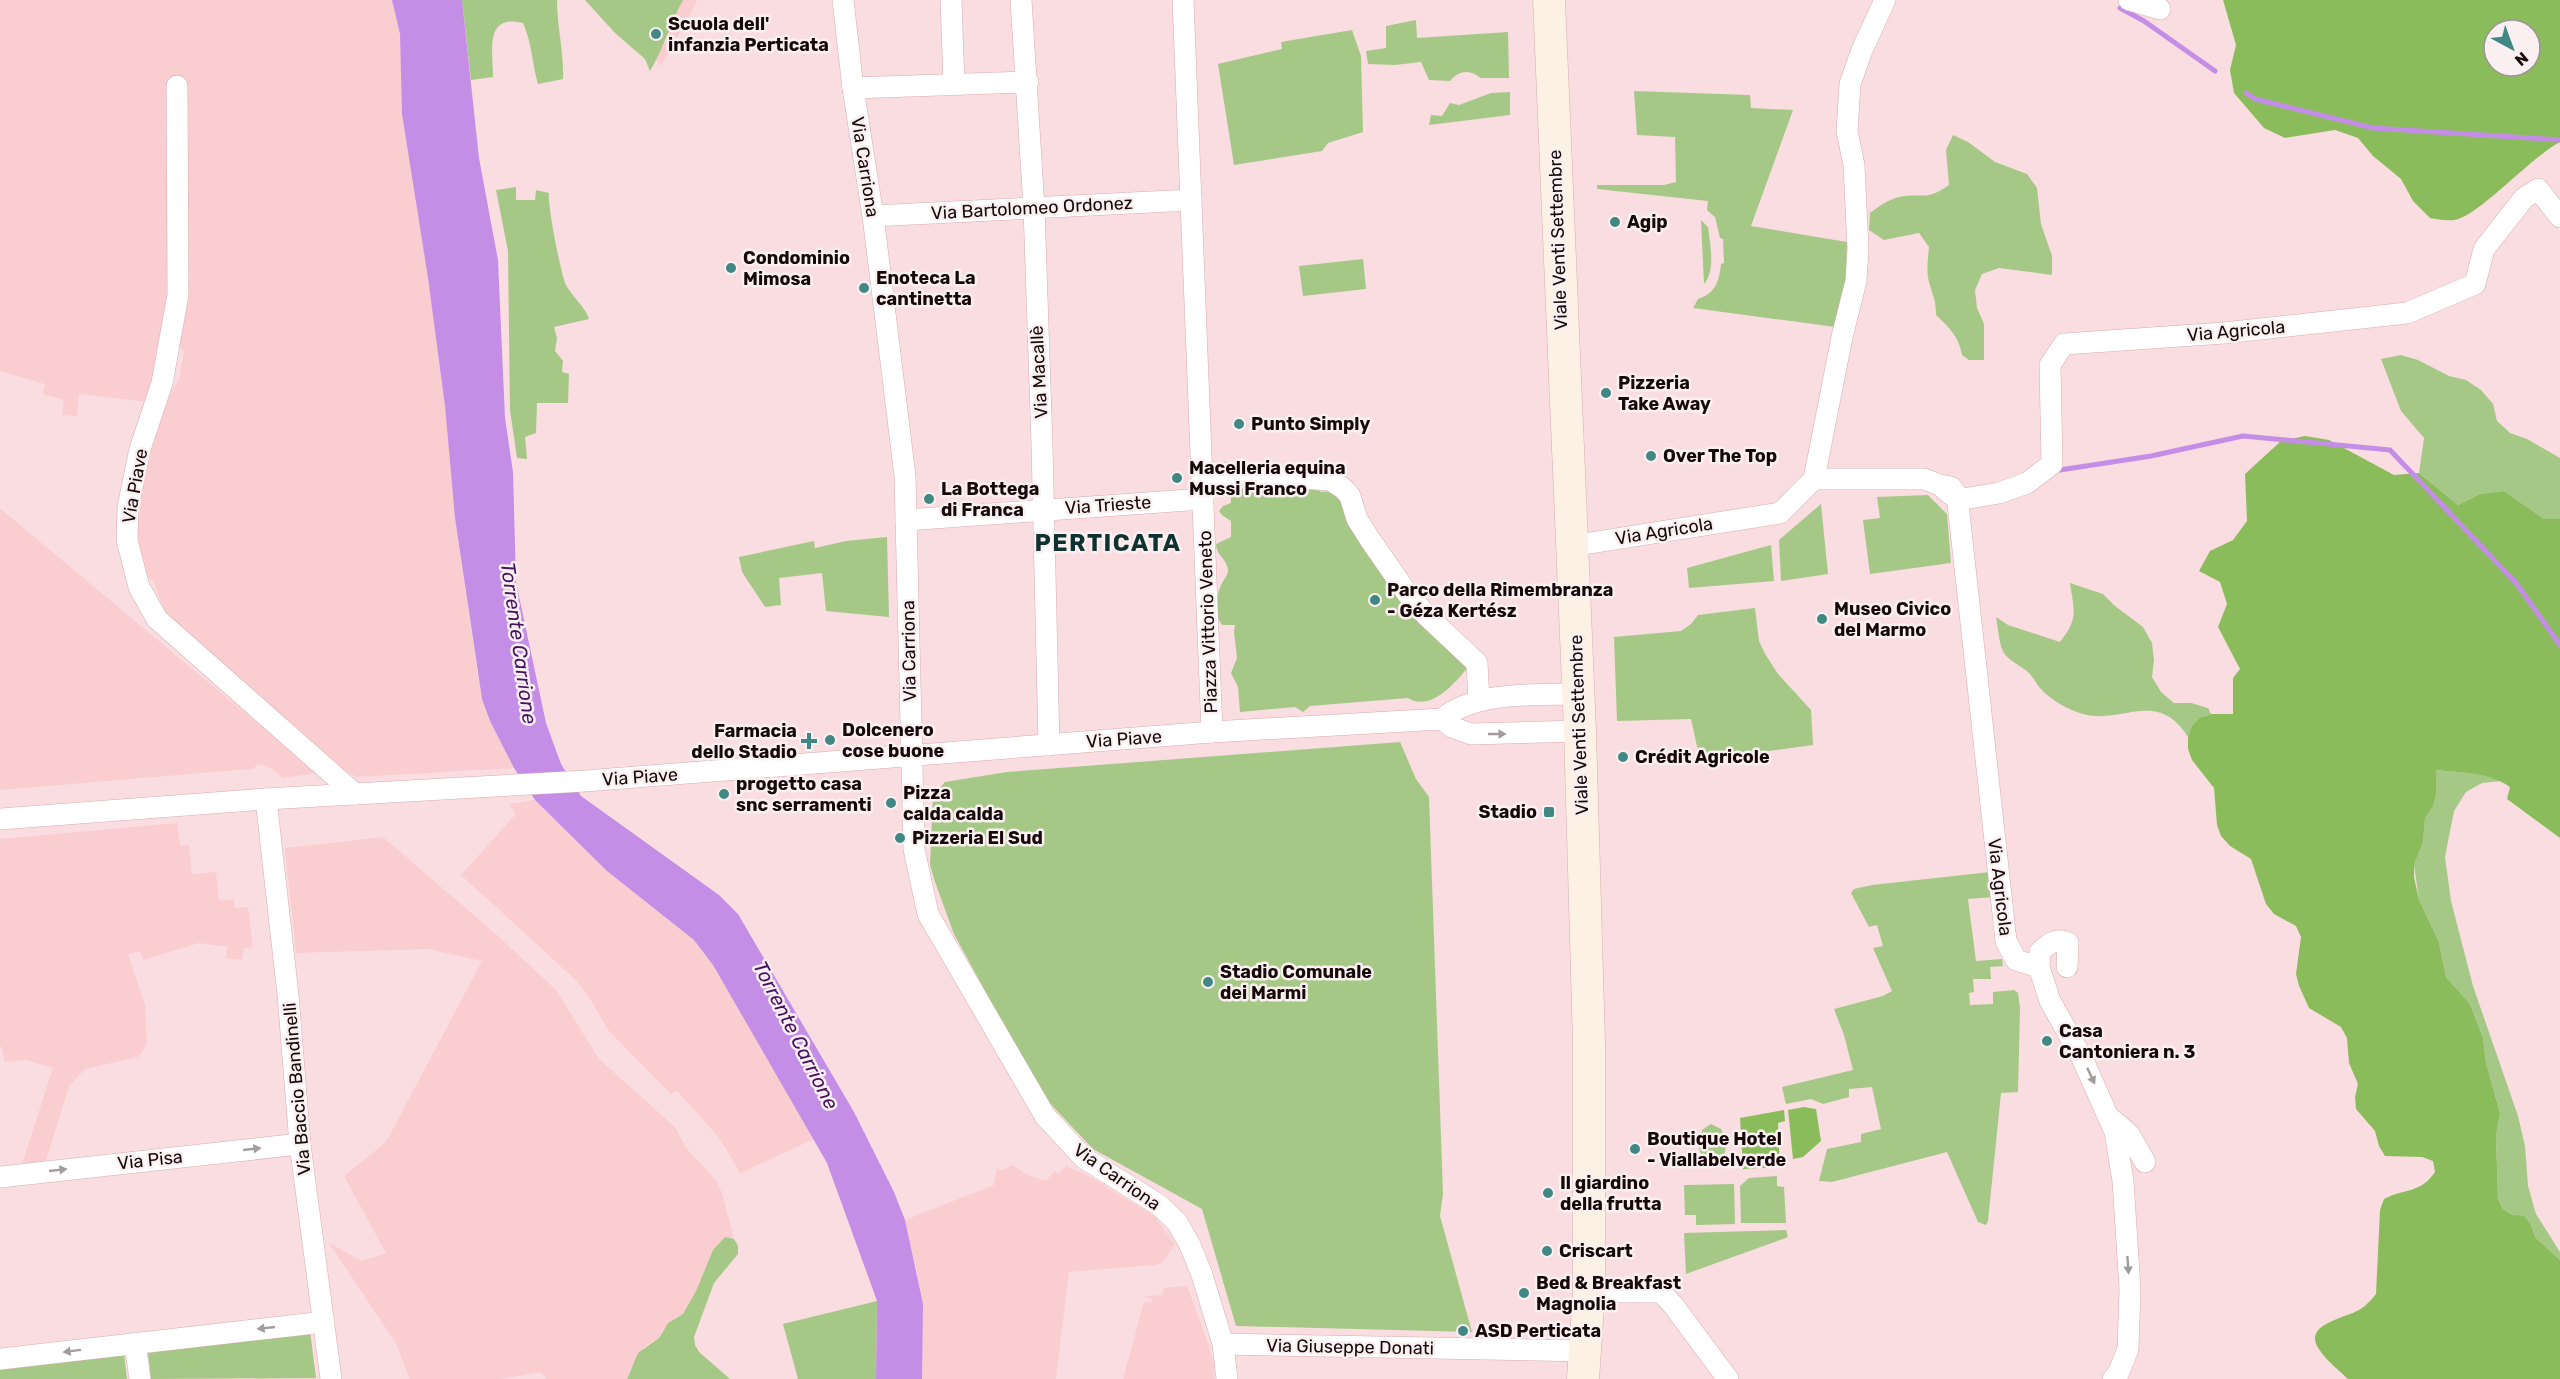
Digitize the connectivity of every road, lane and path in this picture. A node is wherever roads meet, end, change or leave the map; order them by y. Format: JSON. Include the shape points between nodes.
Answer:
{"nodes":[{"id":1,"x":843,"y":0,"type":"edge"},
{"id":2,"x":951,"y":0,"type":"edge"},
{"id":3,"x":1021,"y":0,"type":"edge"},
{"id":4,"x":1183,"y":0,"type":"edge"},
{"id":5,"x":1548,"y":0,"type":"edge"},
{"id":6,"x":1885,"y":0,"type":"edge"},
{"id":7,"x":2129,"y":0,"type":"edge"},
{"id":8,"x":2160,"y":9,"type":"dead end"},
{"id":9,"x":1028,"y":82,"type":"junction"},
{"id":10,"x":954,"y":84,"type":"junction"},
{"id":11,"x":177,"y":86,"type":"dead end"},
{"id":12,"x":853,"y":88,"type":"junction"},
{"id":13,"x":1191,"y":200,"type":"junction"},
{"id":14,"x":1034,"y":208,"type":"junction"},
{"id":15,"x":873,"y":216,"type":"junction"},
{"id":16,"x":2560,"y":217,"type":"edge"},
{"id":17,"x":1202,"y":472,"type":"junction"},
{"id":18,"x":1814,"y":479,"type":"junction"},
{"id":19,"x":1203,"y":499,"type":"junction"},
{"id":20,"x":1957,"y":500,"type":"junction"},
{"id":21,"x":1044,"y":510,"type":"junction"},
{"id":22,"x":906,"y":520,"type":"junction"},
{"id":23,"x":1571,"y":546,"type":"junction"},
{"id":24,"x":1577,"y":694,"type":"junction"},
{"id":25,"x":1479,"y":700,"type":"junction"},
{"id":26,"x":1442,"y":719,"type":"junction"},
{"id":27,"x":1580,"y":731,"type":"junction"},
{"id":28,"x":1212,"y":732,"type":"junction"},
{"id":29,"x":1049,"y":745,"type":"junction"},
{"id":30,"x":911,"y":757,"type":"junction"},
{"id":31,"x":354,"y":794,"type":"junction"},
{"id":32,"x":266,"y":799,"type":"junction"},
{"id":33,"x":0,"y":819,"type":"edge"},
{"id":34,"x":2039,"y":967,"type":"junction"},
{"id":35,"x":2067,"y":967,"type":"dead end"},
{"id":36,"x":2106,"y":1112,"type":"junction"},
{"id":37,"x":300,"y":1144,"type":"junction"},
{"id":38,"x":2145,"y":1162,"type":"dead end"},
{"id":39,"x":0,"y":1177,"type":"edge"},
{"id":40,"x":1589,"y":1292,"type":"junction"},
{"id":41,"x":324,"y":1322,"type":"junction"},
{"id":42,"x":135,"y":1343,"type":"junction"},
{"id":43,"x":1223,"y":1344,"type":"junction"},
{"id":44,"x":0,"y":1359,"type":"edge"},
{"id":45,"x":1584,"y":1365,"type":"edge"},
{"id":46,"x":140,"y":1379,"type":"edge"},
{"id":47,"x":331,"y":1379,"type":"edge"},
{"id":48,"x":1227,"y":1379,"type":"edge"},
{"id":49,"x":1728,"y":1379,"type":"edge"},
{"id":50,"x":2113,"y":1379,"type":"edge"}],
"edges":[{"from":1,"to":12,"type":"street","name":"Via Carriona"},
{"from":2,"to":10,"type":"street"},
{"from":3,"to":9,"type":"street","name":"Via Macallè"},
{"from":4,"to":13,"type":"street"},
{"from":5,"to":23,"type":"main road","name":"Viale Venti Settembre"},
{"from":6,"to":18,"type":"street","via":[[1850,84],[1847,131],[1854,165],[1856,281]]},
{"from":7,"to":8,"type":"street"},
{"from":9,"to":10,"type":"street"},
{"from":9,"to":14,"type":"street","name":"Via Macallè"},
{"from":10,"to":12,"type":"street"},
{"from":11,"to":31,"type":"street","name":"Via Piave","via":[[178,295],[162,383],[140,449],[128,507],[127,540],[132,566],[157,618]]},
{"from":12,"to":15,"type":"street","name":"Via Carriona"},
{"from":13,"to":14,"type":"street","name":"Via Bartolomeo Ordonez"},
{"from":13,"to":17,"type":"street"},
{"from":14,"to":15,"type":"street","name":"Via Bartolomeo Ordonez"},
{"from":14,"to":21,"type":"street","name":"Via Macallè"},
{"from":15,"to":22,"type":"street","name":"Via Carriona"},
{"from":16,"to":20,"type":"street","name":"Via Agricola","via":[[2538,189],[2524,198],[2484,249],[2475,284],[2407,313],[2224,333],[2064,344],[2050,365],[2052,464],[2027,483],[1999,493]]},
{"from":17,"to":19,"type":"street"},
{"from":17,"to":25,"type":"street","via":[[1330,480],[1344,489],[1357,519],[1407,592],[1477,663]]},
{"from":18,"to":20,"type":"street","via":[[1924,478],[1952,487]]},
{"from":18,"to":23,"type":"street","name":"Via Agricola","via":[[1780,513]]},
{"from":19,"to":21,"type":"street","name":"Via Trieste"},
{"from":19,"to":28,"type":"street","name":"Piazza Vittorio Veneto"},
{"from":20,"to":34,"type":"street","name":"Via Agricola","via":[[2006,941],[2016,960]]},
{"from":21,"to":22,"type":"street","name":"Via Trieste"},
{"from":21,"to":29,"type":"street","name":"Via Macallè"},
{"from":22,"to":30,"type":"street","name":"Via Carriona"},
{"from":23,"to":24,"type":"main road","name":"Viale Venti Settembre"},
{"from":24,"to":25,"type":"street","name":"Piazza Vittorio Veneto"},
{"from":24,"to":27,"type":"main road","name":"Viale Venti Settembre"},
{"from":25,"to":26,"type":"street","name":"Piazza Vittorio Veneto","via":[[1458,707]]},
{"from":26,"to":27,"type":"street","one_way":true,"via":[[1471,734]]},
{"from":26,"to":28,"type":"street","name":"Piazza Vittorio Veneto"},
{"from":27,"to":40,"type":"main road","name":"Viale Venti Settembre","via":[[1590,1050]]},
{"from":28,"to":29,"type":"street","name":"Via Piave"},
{"from":29,"to":30,"type":"street","name":"Via Piave"},
{"from":30,"to":31,"type":"street","name":"Via Piave"},
{"from":30,"to":43,"type":"street","name":"Via Carriona","via":[[914,849],[928,914],[1045,1116],[1084,1158],[1159,1205],[1177,1222],[1202,1275]]},
{"from":31,"to":32,"type":"street","name":"Via Piave"},
{"from":32,"to":33,"type":"street","name":"Via Piave"},
{"from":32,"to":37,"type":"street","name":"Via Baccio Bandinelli"},
{"from":34,"to":35,"type":"street","via":[[2040,952],[2050,942],[2063,941],[2068,943]]},
{"from":34,"to":36,"type":"street","one_way":true,"via":[[2050,1001]]},
{"from":36,"to":38,"type":"street","via":[[2129,1134]]},
{"from":36,"to":50,"type":"street","one_way":true,"via":[[2115,1132],[2123,1181],[2130,1289],[2128,1349]]},
{"from":39,"to":37,"type":"street","name":"Via Pisa","one_way":true},
{"from":37,"to":41,"type":"street","name":"Via Baccio Bandinelli"},
{"from":40,"to":45,"type":"main road","name":"Viale Venti Settembre"},
{"from":40,"to":49,"type":"street","via":[[1661,1292]]},
{"from":41,"to":42,"type":"street","one_way":true},
{"from":41,"to":47,"type":"street","name":"Via Baccio Bandinelli"},
{"from":42,"to":44,"type":"street","one_way":true},
{"from":42,"to":46,"type":"street"},
{"from":43,"to":45,"type":"street","name":"Via Giuseppe Donati"},
{"from":43,"to":48,"type":"street","name":"Via Carriona"}]}
